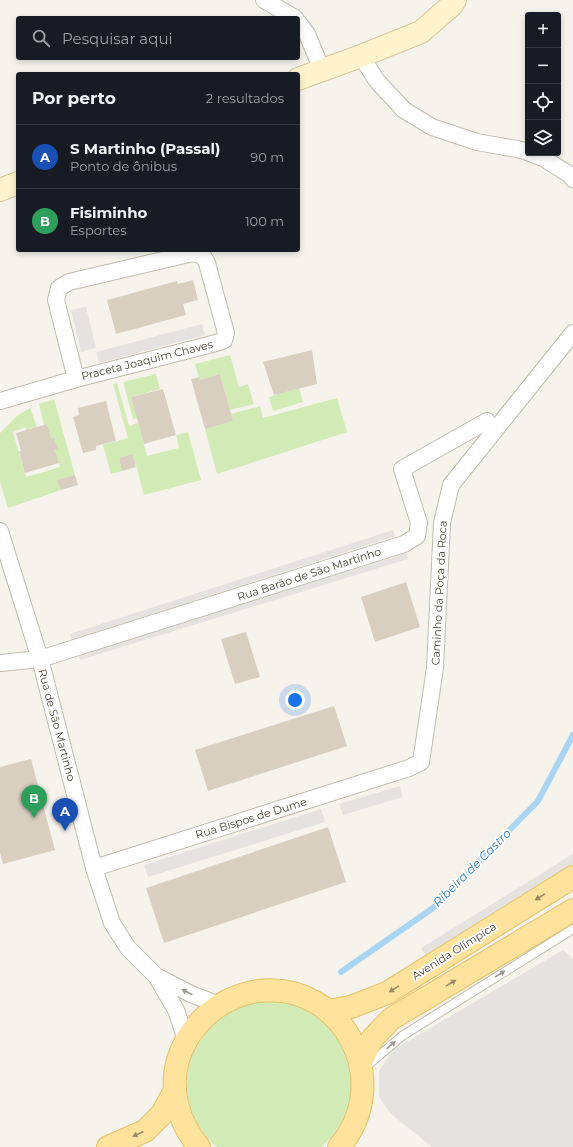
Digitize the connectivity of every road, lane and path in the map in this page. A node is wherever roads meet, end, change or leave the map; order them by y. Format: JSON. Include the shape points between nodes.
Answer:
{"nodes":[{"id":1,"x":455,"y":0,"type":"edge"},
{"id":2,"x":269,"y":1,"type":"edge"},
{"id":3,"x":292,"y":16,"type":"edge"},
{"id":4,"x":300,"y":25,"type":"edge"},
{"id":5,"x":361,"y":56,"type":"junction"},
{"id":6,"x":322,"y":70,"type":"junction"},
{"id":7,"x":300,"y":78,"type":"edge"},
{"id":8,"x":525,"y":152,"type":"edge"},
{"id":9,"x":537,"y":156,"type":"edge"},
{"id":10,"x":573,"y":179,"type":"edge"},
{"id":11,"x":16,"y":184,"type":"edge"},
{"id":12,"x":0,"y":190,"type":"edge"},
{"id":13,"x":573,"y":333,"type":"edge"},
{"id":14,"x":76,"y":379,"type":"junction"},
{"id":15,"x":0,"y":401,"type":"edge"},
{"id":16,"x":487,"y":421,"type":"dead end"},
{"id":17,"x":0,"y":531,"type":"edge"},
{"id":18,"x":40,"y":659,"type":"junction"},
{"id":19,"x":0,"y":663,"type":"edge"},
{"id":20,"x":409,"y":768,"type":"joint"},
{"id":21,"x":94,"y":868,"type":"junction"},
{"id":22,"x":573,"y":877,"type":"edge"},
{"id":23,"x":573,"y":910,"type":"edge"},
{"id":24,"x":573,"y":929,"type":"edge"},
{"id":25,"x":156,"y":976,"type":"junction"},
{"id":26,"x":218,"y":1005,"type":"junction"},
{"id":27,"x":328,"y":1011,"type":"junction"},
{"id":28,"x":186,"y":1040,"type":"junction"},
{"id":29,"x":361,"y":1066,"type":"junction"},
{"id":30,"x":175,"y":1090,"type":"junction"},
{"id":31,"x":108,"y":1147,"type":"edge"},
{"id":32,"x":199,"y":1147,"type":"edge"},
{"id":33,"x":339,"y":1147,"type":"edge"}],
"edges":[{"from":1,"to":5,"type":"street","via":[[421,32]]},
{"from":2,"to":3,"type":"street"},
{"from":4,"to":6,"type":"street","via":[[307,34]]},
{"from":5,"to":6,"type":"street"},
{"from":5,"to":8,"type":"street","via":[[377,81],[404,110],[432,127],[477,142]]},
{"from":6,"to":7,"type":"street"},
{"from":9,"to":10,"type":"street"},
{"from":11,"to":12,"type":"street"},
{"from":13,"to":20,"type":"street","name":"Caminho da Poça da Roca","via":[[451,485],[442,523],[435,668],[421,762]]},
{"from":14,"to":14,"type":"street","name":"Praceta Joaquim Chaves","via":[[224,340],[226,333],[208,263],[203,256],[193,253],[69,282],[59,288],[56,300]]},
{"from":14,"to":15,"type":"street","name":"Praceta Joaquim Chaves"},
{"from":16,"to":18,"type":"street","name":"Rua Barão de São Martinho","via":[[402,469],[419,523],[417,536],[404,544]]},
{"from":17,"to":18,"type":"street","name":"Rua de São Martinho"},
{"from":18,"to":19,"type":"street"},
{"from":18,"to":21,"type":"street","name":"Rua de São Martinho"},
{"from":20,"to":21,"type":"street","name":"Rua Bispos de Dume"},
{"from":21,"to":25,"type":"street","name":"Rua de São Martinho","via":[[112,924],[128,948]]},
{"from":22,"to":27,"type":"main road","name":"Avenida Olímpica","one_way":true,"via":[[387,993],[351,1007]]},
{"from":29,"to":23,"type":"main road","one_way":true,"via":[[372,1039],[392,1019]]},
{"from":29,"to":24,"type":"lane","one_way":true,"via":[[402,1036]]},
{"from":26,"to":25,"type":"street","name":"Rua de São Martinho","one_way":true},
{"from":25,"to":28,"type":"street","name":"Rua de São Martinho","via":[[176,1010]]},
{"from":26,"to":27,"type":"main road","via":[[250,992],[277,991],[304,997]]},
{"from":26,"to":28,"type":"main road","via":[[198,1023]]},
{"from":27,"to":29,"type":"main road","via":[[356,1047]]},
{"from":28,"to":30,"type":"main road","via":[[177,1064]]},
{"from":29,"to":33,"type":"main road","via":[[362,1099],[358,1116]]},
{"from":30,"to":31,"type":"main road","one_way":true,"via":[[162,1114],[145,1131]]},
{"from":30,"to":32,"type":"main road","via":[[177,1107],[183,1123]]}]}
